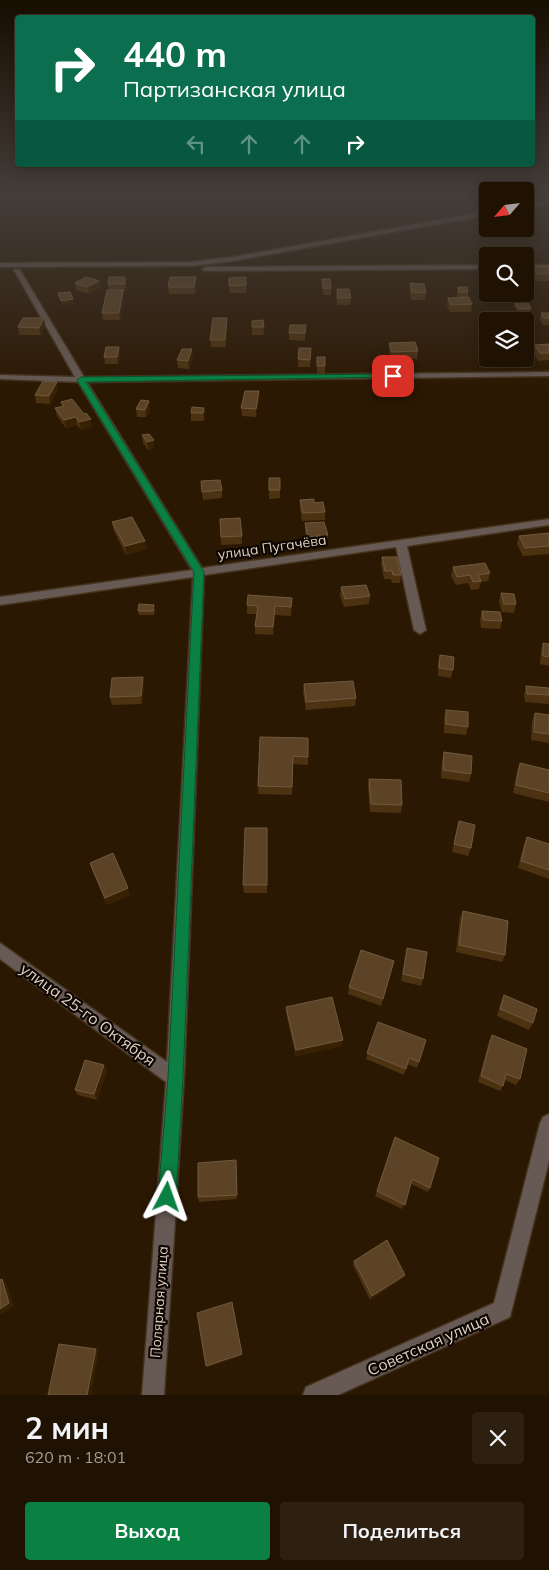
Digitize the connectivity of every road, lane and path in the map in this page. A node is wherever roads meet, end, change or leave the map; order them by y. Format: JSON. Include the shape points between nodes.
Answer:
{"nodes":[{"id":1,"x":224,"y":260,"type":"edge"},
{"id":2,"x":0,"y":265,"type":"edge"},
{"id":3,"x":479,"y":267,"type":"edge"},
{"id":4,"x":534,"y":267,"type":"edge"},
{"id":5,"x":549,"y":267,"type":"edge"},
{"id":6,"x":0,"y":270,"type":"edge"},
{"id":7,"x":17,"y":270,"type":"junction"},
{"id":8,"x":549,"y":374,"type":"edge"},
{"id":9,"x":0,"y":377,"type":"edge"},
{"id":10,"x":81,"y":380,"type":"junction"},
{"id":11,"x":549,"y":522,"type":"edge"},
{"id":12,"x":401,"y":544,"type":"junction"},
{"id":13,"x":199,"y":572,"type":"junction"},
{"id":14,"x":0,"y":601,"type":"edge"},
{"id":15,"x":420,"y":630,"type":"dead end"},
{"id":16,"x":0,"y":950,"type":"edge"},
{"id":17,"x":176,"y":1078,"type":"junction"},
{"id":18,"x":549,"y":1122,"type":"edge"},
{"id":19,"x":152,"y":1395,"type":"edge"},
{"id":20,"x":314,"y":1395,"type":"edge"}],
"edges":[{"from":1,"to":2,"type":"street","via":[[190,264]]},
{"from":3,"to":7,"type":"street"},
{"from":4,"to":5,"type":"street"},
{"from":6,"to":7,"type":"street"},
{"from":7,"to":10,"type":"street"},
{"from":8,"to":10,"type":"street"},
{"from":9,"to":10,"type":"street"},
{"from":10,"to":13,"type":"street"},
{"from":11,"to":12,"type":"street","name":"улица Пугачёва"},
{"from":12,"to":13,"type":"street","name":"улица Пугачёва"},
{"from":12,"to":15,"type":"street"},
{"from":13,"to":14,"type":"street","name":"улица Пугачёва"},
{"from":13,"to":17,"type":"street","name":"Полярная улица"},
{"from":16,"to":17,"type":"street","name":"улица 25-го Октября"},
{"from":17,"to":19,"type":"street","name":"Полярная улица"},
{"from":18,"to":20,"type":"street","name":"Советская улица","via":[[503,1310]]}]}
